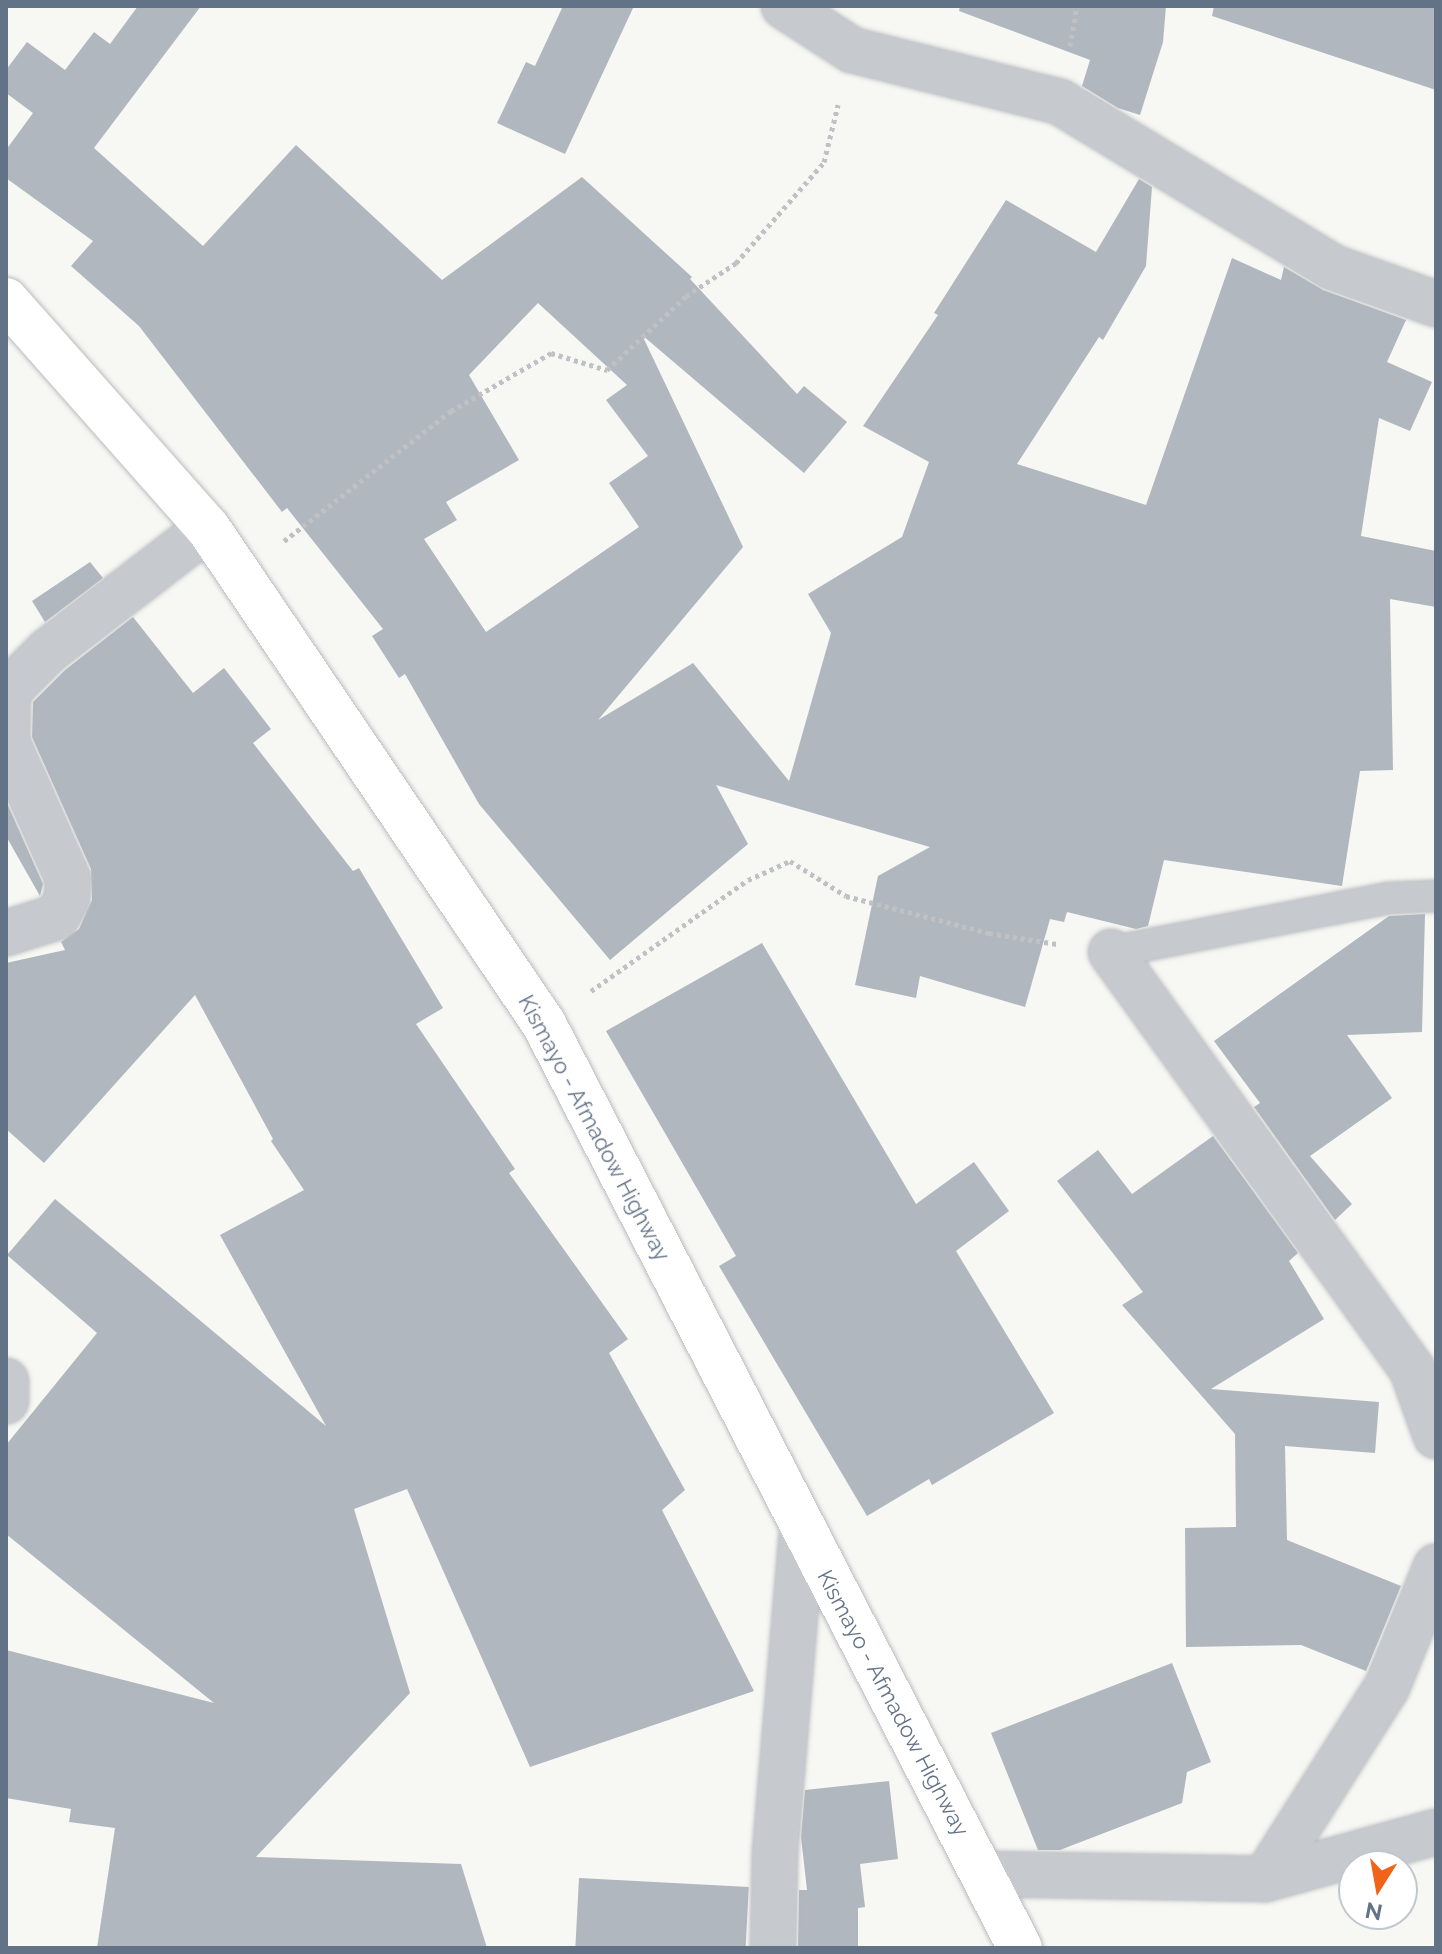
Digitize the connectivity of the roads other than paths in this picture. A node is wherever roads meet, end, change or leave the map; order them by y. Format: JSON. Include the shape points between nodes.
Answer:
{"nodes":[{"id":1,"x":784,"y":6,"type":"edge"},
{"id":2,"x":6,"y":300,"type":"edge"},
{"id":3,"x":1436,"y":304,"type":"edge"},
{"id":4,"x":208,"y":528,"type":"junction"},
{"id":5,"x":1436,"y":896,"type":"edge"},
{"id":6,"x":6,"y":933,"type":"edge"},
{"id":7,"x":1111,"y":952,"type":"joint"},
{"id":8,"x":6,"y":1381,"type":"edge"},
{"id":9,"x":6,"y":1401,"type":"edge"},
{"id":10,"x":1436,"y":1436,"type":"edge"},
{"id":11,"x":802,"y":1530,"type":"junction"},
{"id":12,"x":1436,"y":1567,"type":"edge"},
{"id":13,"x":1436,"y":1832,"type":"edge"},
{"id":14,"x":982,"y":1874,"type":"junction"},
{"id":15,"x":1265,"y":1879,"type":"junction"},
{"id":16,"x":773,"y":1948,"type":"edge"},
{"id":17,"x":1020,"y":1948,"type":"edge"}],
"edges":[{"from":1,"to":3,"type":"street","via":[[852,50],[1060,102],[1332,267]]},
{"from":2,"to":4,"type":"main road","name":"Kismayo - Afmadow Highway"},
{"from":4,"to":6,"type":"street","via":[[48,651],[8,691],[7,742],[68,879],[67,899],[57,917]]},
{"from":4,"to":11,"type":"main road","name":"Kismayo - Afmadow Highway","via":[[544,1024]]},
{"from":5,"to":7,"type":"lane","via":[[1388,898]]},
{"from":7,"to":10,"type":"street","via":[[1412,1369]]},
{"from":8,"to":9,"type":"street"},
{"from":11,"to":14,"type":"main road","name":"Kismayo - Afmadow Highway"},
{"from":11,"to":16,"type":"street","via":[[775,1853]]},
{"from":12,"to":15,"type":"street","via":[[1387,1687]]},
{"from":13,"to":15,"type":"street"},
{"from":14,"to":15,"type":"street"},
{"from":14,"to":17,"type":"main road","name":"Kismayo - Afmadow Highway"}]}
